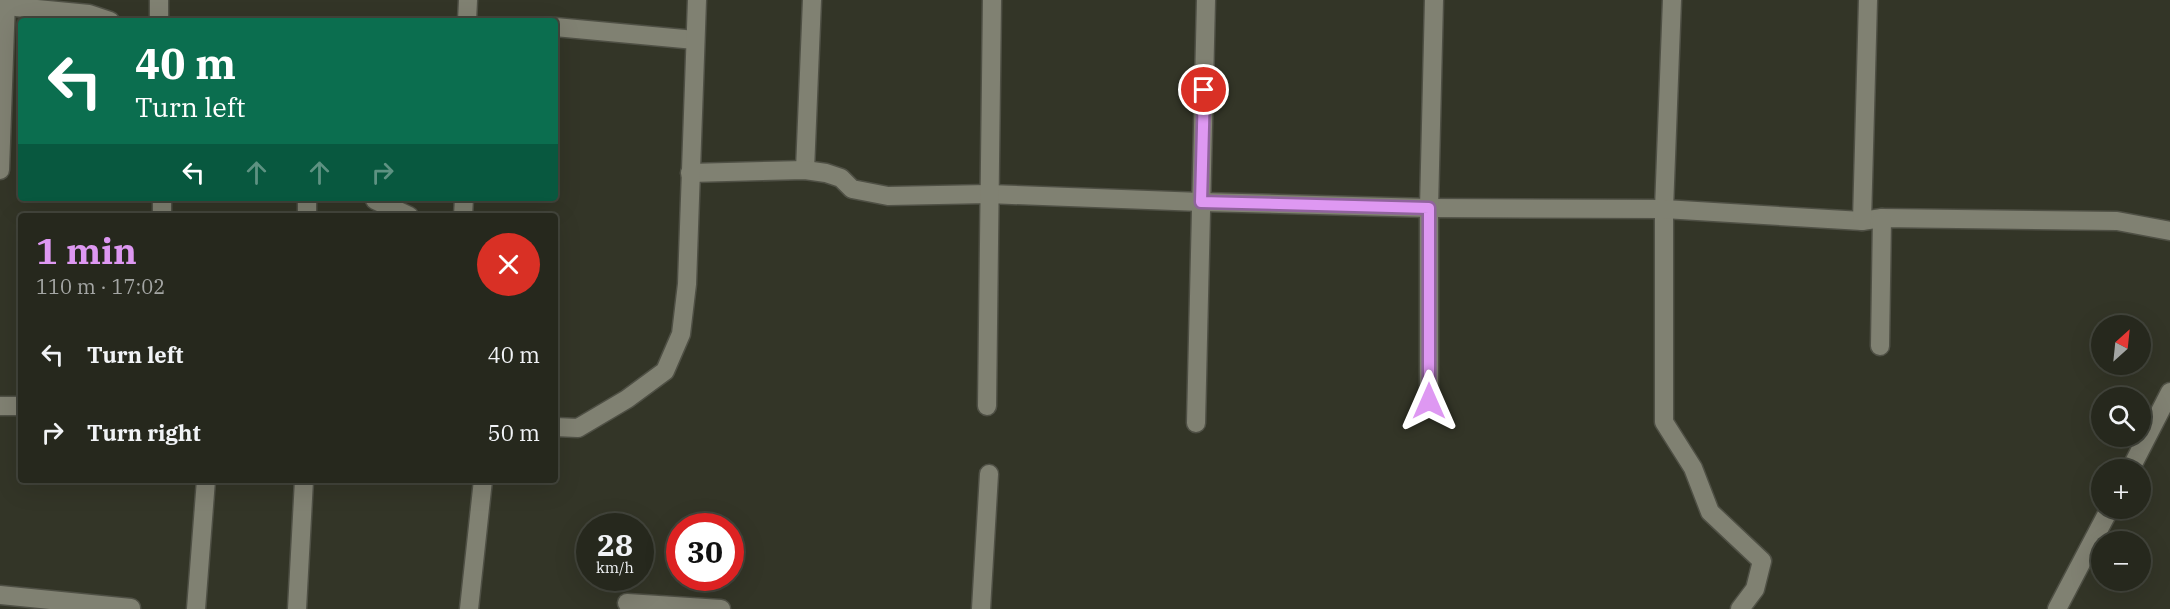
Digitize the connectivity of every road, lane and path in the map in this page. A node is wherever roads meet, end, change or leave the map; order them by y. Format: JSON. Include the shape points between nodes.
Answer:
{"nodes":[{"id":1,"x":159,"y":0,"type":"edge"},
{"id":2,"x":468,"y":0,"type":"edge"},
{"id":3,"x":697,"y":0,"type":"edge"},
{"id":4,"x":812,"y":0,"type":"edge"},
{"id":5,"x":992,"y":0,"type":"edge"},
{"id":6,"x":1206,"y":0,"type":"edge"},
{"id":7,"x":1434,"y":0,"type":"edge"},
{"id":8,"x":1672,"y":0,"type":"edge"},
{"id":9,"x":1868,"y":0,"type":"edge"},
{"id":10,"x":4,"y":3,"type":"edge"},
{"id":11,"x":101,"y":18,"type":"edge"},
{"id":12,"x":159,"y":18,"type":"edge"},
{"id":13,"x":467,"y":18,"type":"edge"},
{"id":14,"x":558,"y":27,"type":"edge"},
{"id":15,"x":695,"y":40,"type":"junction"},
{"id":16,"x":0,"y":170,"type":"edge"},
{"id":17,"x":805,"y":170,"type":"junction"},
{"id":18,"x":690,"y":173,"type":"junction"},
{"id":19,"x":988,"y":194,"type":"junction"},
{"id":20,"x":1201,"y":202,"type":"junction"},
{"id":21,"x":376,"y":205,"type":"edge"},
{"id":22,"x":1429,"y":208,"type":"junction"},
{"id":23,"x":1664,"y":209,"type":"junction"},
{"id":24,"x":400,"y":213,"type":"edge"},
{"id":25,"x":1882,"y":218,"type":"junction"},
{"id":26,"x":1862,"y":221,"type":"junction"},
{"id":27,"x":2170,"y":231,"type":"edge"},
{"id":28,"x":1880,"y":346,"type":"dead end"},
{"id":29,"x":2170,"y":393,"type":"edge"},
{"id":30,"x":1429,"y":401,"type":"dead end"},
{"id":31,"x":0,"y":406,"type":"edge"},
{"id":32,"x":18,"y":406,"type":"edge"},
{"id":33,"x":987,"y":406,"type":"dead end"},
{"id":34,"x":1196,"y":423,"type":"dead end"},
{"id":35,"x":558,"y":427,"type":"edge"},
{"id":36,"x":2136,"y":459,"type":"edge"},
{"id":37,"x":989,"y":474,"type":"dead end"},
{"id":38,"x":206,"y":483,"type":"edge"},
{"id":39,"x":304,"y":483,"type":"edge"},
{"id":40,"x":483,"y":483,"type":"edge"},
{"id":41,"x":2104,"y":519,"type":"edge"},
{"id":42,"x":0,"y":595,"type":"edge"},
{"id":43,"x":628,"y":599,"type":"edge"},
{"id":44,"x":131,"y":608,"type":"edge"},
{"id":45,"x":196,"y":609,"type":"edge"},
{"id":46,"x":297,"y":609,"type":"edge"},
{"id":47,"x":468,"y":609,"type":"edge"},
{"id":48,"x":721,"y":609,"type":"edge"},
{"id":49,"x":981,"y":609,"type":"edge"},
{"id":50,"x":1740,"y":609,"type":"edge"},
{"id":51,"x":2057,"y":609,"type":"edge"}],
"edges":[{"from":1,"to":12,"type":"street"},
{"from":2,"to":13,"type":"street"},
{"from":3,"to":15,"type":"street"},
{"from":4,"to":17,"type":"street"},
{"from":5,"to":19,"type":"street"},
{"from":6,"to":20,"type":"street"},
{"from":7,"to":22,"type":"street"},
{"from":8,"to":23,"type":"street"},
{"from":9,"to":26,"type":"street"},
{"from":10,"to":11,"type":"street"},
{"from":10,"to":16,"type":"street"},
{"from":14,"to":15,"type":"street"},
{"from":15,"to":18,"type":"street"},
{"from":17,"to":18,"type":"street"},
{"from":17,"to":19,"type":"street","via":[[841,178],[852,189],[888,196]]},
{"from":18,"to":35,"type":"street","via":[[687,284],[681,334],[665,371],[578,428]]},
{"from":19,"to":20,"type":"street"},
{"from":19,"to":33,"type":"street"},
{"from":20,"to":22,"type":"street"},
{"from":20,"to":34,"type":"street"},
{"from":21,"to":24,"type":"street"},
{"from":22,"to":23,"type":"street"},
{"from":22,"to":30,"type":"street"},
{"from":23,"to":26,"type":"street"},
{"from":23,"to":50,"type":"street","via":[[1664,422],[1693,468],[1710,512],[1762,561],[1755,589]]},
{"from":25,"to":26,"type":"street"},
{"from":25,"to":27,"type":"street","via":[[2117,220]]},
{"from":25,"to":28,"type":"street"},
{"from":29,"to":36,"type":"street"},
{"from":31,"to":32,"type":"street"},
{"from":37,"to":49,"type":"street"},
{"from":38,"to":45,"type":"street"},
{"from":39,"to":46,"type":"street"},
{"from":40,"to":47,"type":"street"},
{"from":41,"to":51,"type":"street"},
{"from":42,"to":44,"type":"street"},
{"from":43,"to":48,"type":"street"}]}
